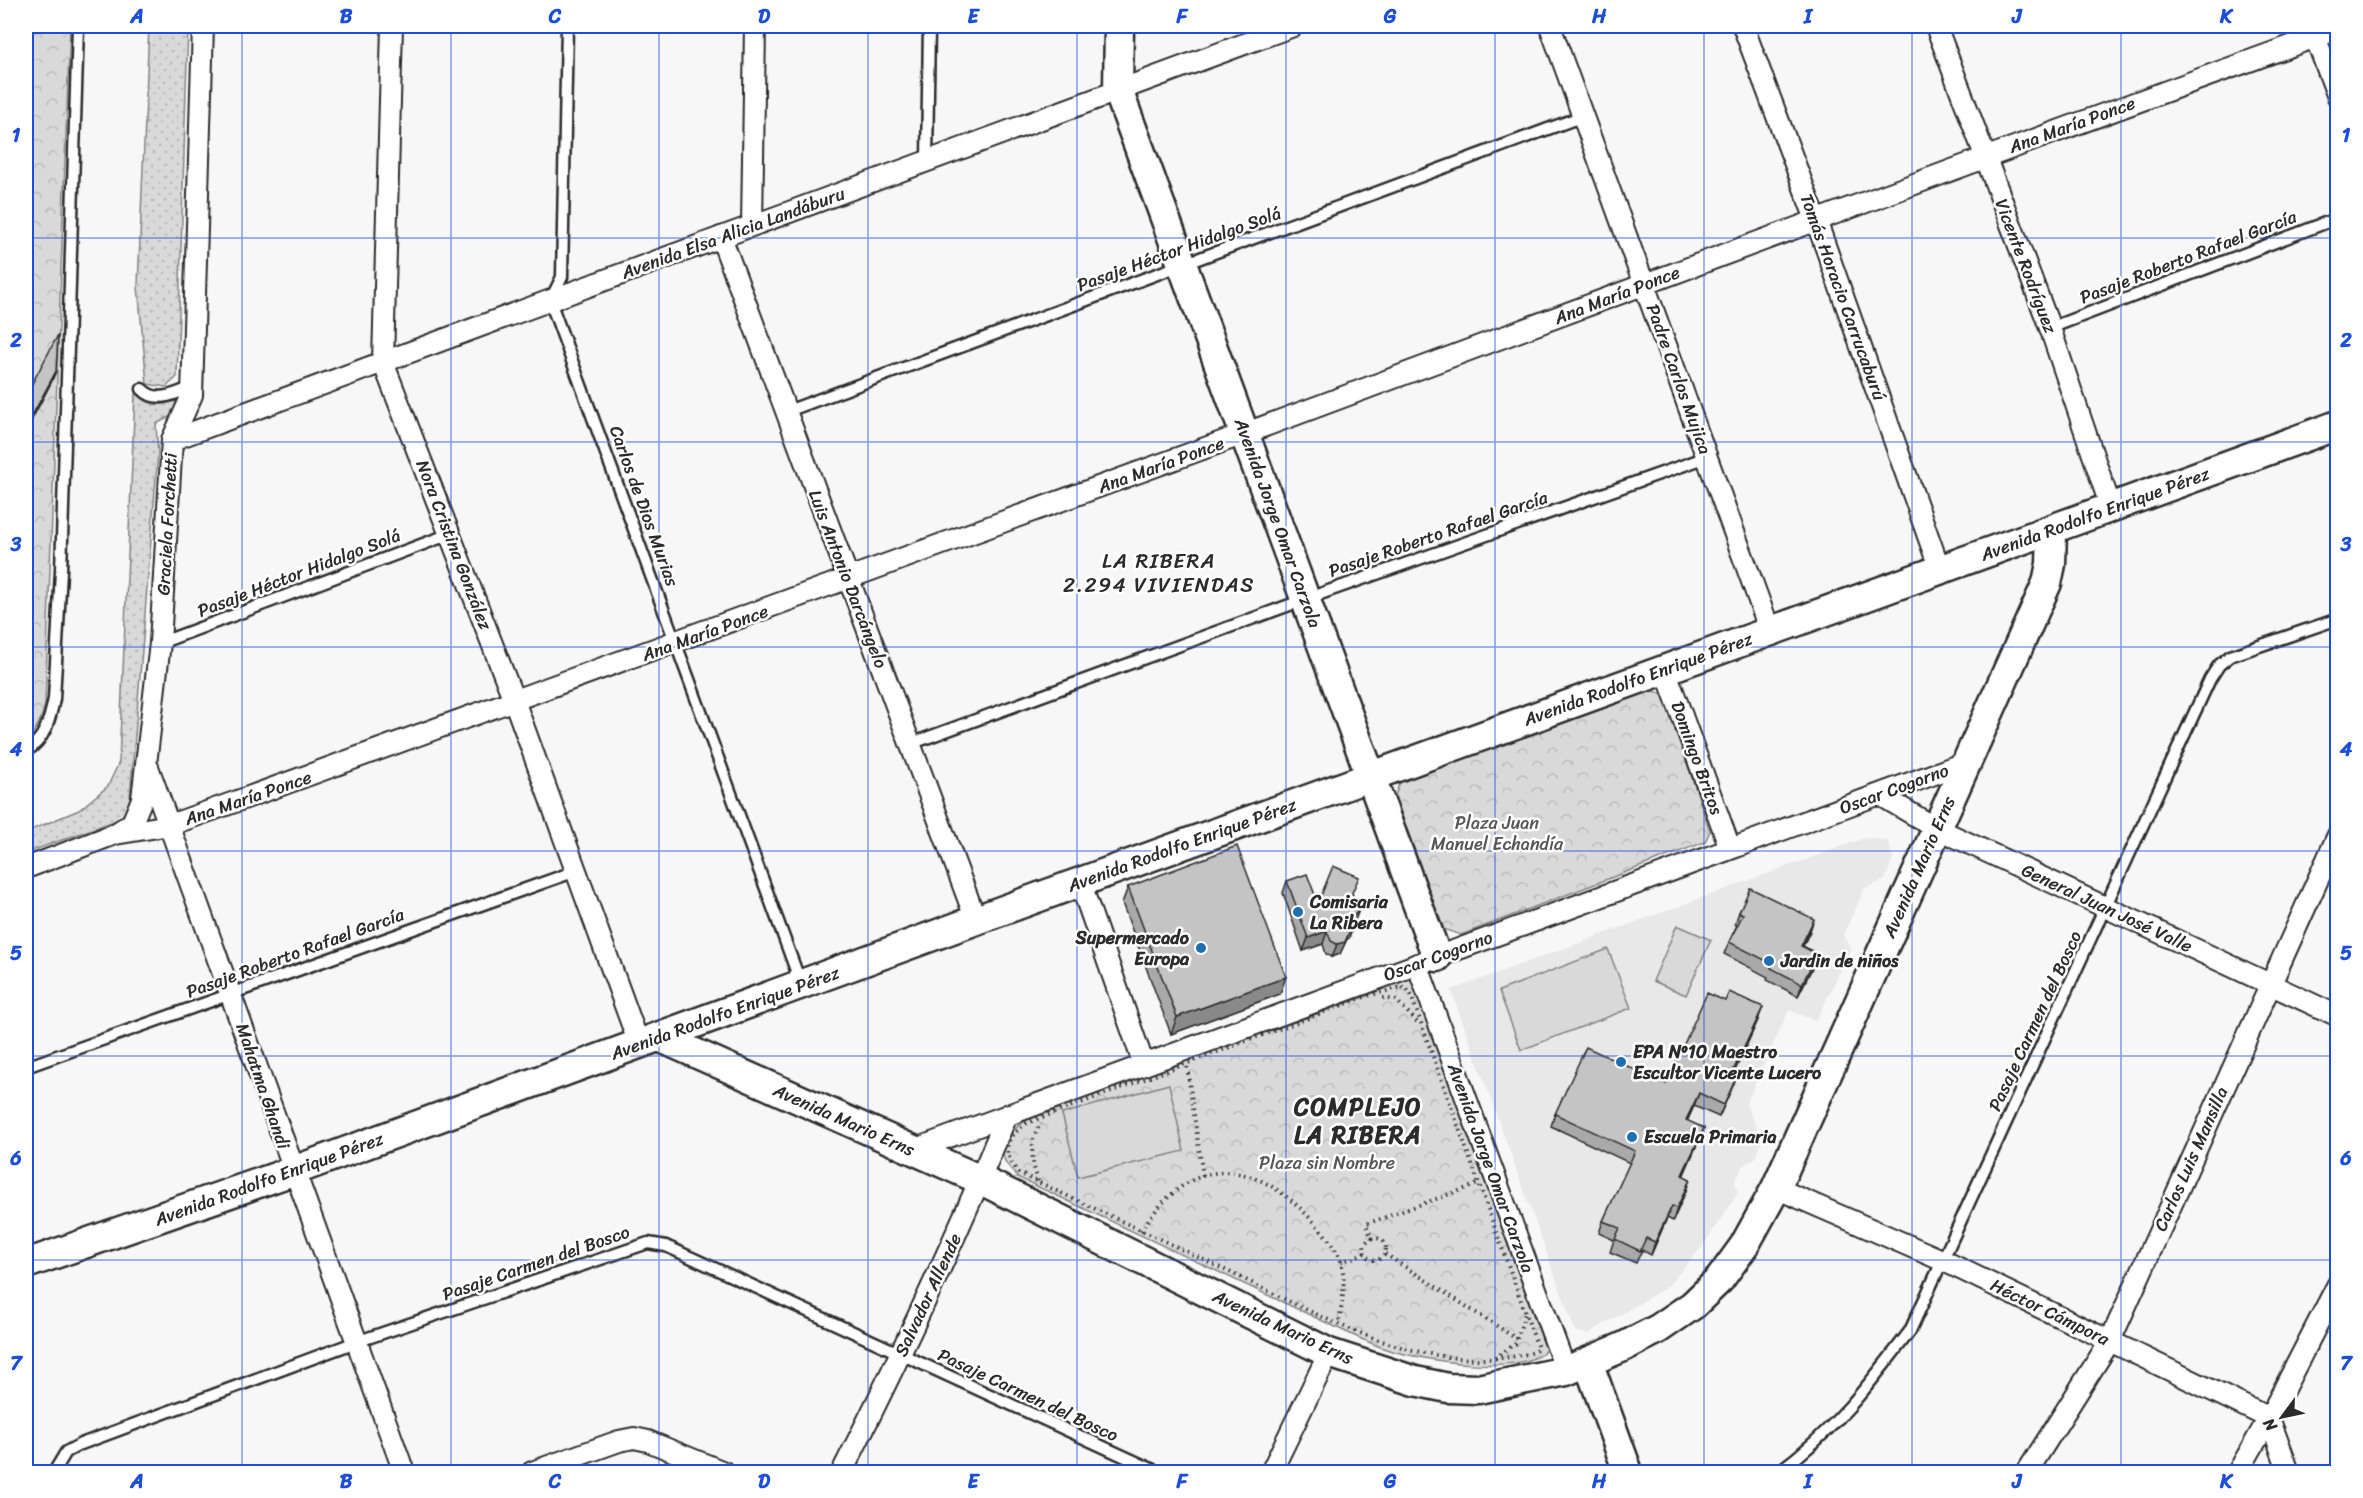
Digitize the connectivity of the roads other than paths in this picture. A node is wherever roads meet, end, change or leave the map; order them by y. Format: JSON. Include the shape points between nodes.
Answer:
{"nodes":[{"id":1,"x":78,"y":26,"type":"edge"},
{"id":2,"x":203,"y":26,"type":"edge"},
{"id":3,"x":392,"y":26,"type":"edge"},
{"id":4,"x":567,"y":26,"type":"edge"},
{"id":5,"x":755,"y":26,"type":"edge"},
{"id":6,"x":929,"y":26,"type":"edge"},
{"id":7,"x":1119,"y":26,"type":"edge"},
{"id":8,"x":1293,"y":26,"type":"edge"},
{"id":9,"x":1550,"y":26,"type":"edge"},
{"id":10,"x":1743,"y":26,"type":"edge"},
{"id":11,"x":1936,"y":26,"type":"edge"},
{"id":12,"x":2337,"y":29,"type":"edge"},
{"id":13,"x":2313,"y":31,"type":"edge"},
{"id":14,"x":1118,"y":90,"type":"junction"},
{"id":15,"x":2337,"y":97,"type":"edge"},
{"id":16,"x":1583,"y":116,"type":"junction"},
{"id":17,"x":1985,"y":157,"type":"junction"},
{"id":18,"x":927,"y":161,"type":"junction"},
{"id":19,"x":2337,"y":218,"type":"edge"},
{"id":20,"x":1816,"y":220,"type":"junction"},
{"id":21,"x":752,"y":225,"type":"junction"},
{"id":22,"x":720,"y":237,"type":"junction"},
{"id":23,"x":1182,"y":265,"type":"junction"},
{"id":24,"x":1645,"y":284,"type":"junction"},
{"id":25,"x":550,"y":301,"type":"junction"},
{"id":26,"x":2050,"y":328,"type":"junction"},
{"id":27,"x":383,"y":362,"type":"junction"},
{"id":28,"x":192,"y":387,"type":"junction"},
{"id":29,"x":142,"y":389,"type":"dead end"},
{"id":30,"x":785,"y":412,"type":"junction"},
{"id":31,"x":2337,"y":425,"type":"edge"},
{"id":32,"x":1245,"y":434,"type":"junction"},
{"id":33,"x":172,"y":440,"type":"junction"},
{"id":34,"x":1707,"y":456,"type":"junction"},
{"id":35,"x":2111,"y":508,"type":"junction"},
{"id":36,"x":2052,"y":530,"type":"junction"},
{"id":37,"x":450,"y":534,"type":"junction"},
{"id":38,"x":1940,"y":570,"type":"junction"},
{"id":39,"x":849,"y":580,"type":"junction"},
{"id":40,"x":1306,"y":599,"type":"junction"},
{"id":41,"x":2337,"y":619,"type":"edge"},
{"id":42,"x":1770,"y":631,"type":"junction"},
{"id":43,"x":160,"y":643,"type":"junction"},
{"id":44,"x":678,"y":643,"type":"junction"},
{"id":45,"x":1665,"y":669,"type":"junction"},
{"id":46,"x":515,"y":703,"type":"junction"},
{"id":47,"x":910,"y":744,"type":"junction"},
{"id":48,"x":26,"y":751,"type":"edge"},
{"id":49,"x":1964,"y":763,"type":"junction"},
{"id":50,"x":147,"y":766,"type":"junction"},
{"id":51,"x":1371,"y":777,"type":"junction"},
{"id":52,"x":1880,"y":795,"type":"junction"},
{"id":53,"x":170,"y":825,"type":"junction"},
{"id":54,"x":1936,"y":828,"type":"junction"},
{"id":55,"x":115,"y":834,"type":"junction"},
{"id":56,"x":2337,"y":835,"type":"edge"},
{"id":57,"x":1730,"y":848,"type":"junction"},
{"id":58,"x":26,"y":868,"type":"edge"},
{"id":59,"x":576,"y":871,"type":"junction"},
{"id":60,"x":1080,"y":882,"type":"junction"},
{"id":61,"x":2105,"y":908,"type":"junction"},
{"id":62,"x":976,"y":920,"type":"junction"},
{"id":63,"x":1427,"y":961,"type":"junction"},
{"id":64,"x":801,"y":984,"type":"junction"},
{"id":65,"x":2269,"y":984,"type":"junction"},
{"id":66,"x":231,"y":993,"type":"junction"},
{"id":67,"x":2337,"y":1016,"type":"edge"},
{"id":68,"x":649,"y":1041,"type":"junction"},
{"id":69,"x":1144,"y":1065,"type":"junction"},
{"id":70,"x":26,"y":1067,"type":"edge"},
{"id":71,"x":1007,"y":1115,"type":"junction"},
{"id":72,"x":912,"y":1150,"type":"junction"},
{"id":73,"x":293,"y":1171,"type":"junction"},
{"id":74,"x":981,"y":1180,"type":"junction"},
{"id":75,"x":1776,"y":1188,"type":"junction"},
{"id":76,"x":1944,"y":1261,"type":"junction"},
{"id":77,"x":26,"y":1264,"type":"edge"},
{"id":78,"x":2337,"y":1284,"type":"edge"},
{"id":79,"x":2333,"y":1304,"type":"edge"},
{"id":80,"x":2110,"y":1341,"type":"junction"},
{"id":81,"x":356,"y":1342,"type":"junction"},
{"id":82,"x":1329,"y":1353,"type":"junction"},
{"id":83,"x":902,"y":1355,"type":"junction"},
{"id":84,"x":1577,"y":1366,"type":"junction"},
{"id":85,"x":2269,"y":1418,"type":"junction"},
{"id":86,"x":54,"y":1473,"type":"edge"},
{"id":87,"x":404,"y":1473,"type":"edge"},
{"id":88,"x":532,"y":1473,"type":"edge"},
{"id":89,"x":724,"y":1473,"type":"edge"},
{"id":90,"x":842,"y":1473,"type":"edge"},
{"id":91,"x":1158,"y":1473,"type":"edge"},
{"id":92,"x":1271,"y":1473,"type":"edge"},
{"id":93,"x":1628,"y":1473,"type":"edge"},
{"id":94,"x":1778,"y":1473,"type":"edge"},
{"id":95,"x":2027,"y":1473,"type":"edge"},
{"id":96,"x":2238,"y":1473,"type":"edge"},
{"id":97,"x":2289,"y":1473,"type":"edge"}],
"edges":[{"from":1,"to":48,"type":"lane","via":[[54,699],[42,736]]},
{"from":2,"to":28,"type":"street","name":"Graciela Forchetti"},
{"from":3,"to":27,"type":"street","name":"Nora Cristina González"},
{"from":4,"to":25,"type":"lane","via":[[562,277]]},
{"from":5,"to":21,"type":"street"},
{"from":6,"to":18,"type":"lane"},
{"from":7,"to":14,"type":"street"},
{"from":8,"to":14,"type":"street","name":"Avenida Elsa Alicia Landáburu"},
{"from":9,"to":16,"type":"street","name":"Padre Carlos Mujica"},
{"from":10,"to":20,"type":"street","name":"Tomás Horacio Carrucaburú"},
{"from":11,"to":17,"type":"street","name":"Vicente Rodríguez"},
{"from":12,"to":13,"type":"street","name":"Ana María Ponce"},
{"from":13,"to":15,"type":"street"},
{"from":13,"to":17,"type":"street","name":"Ana María Ponce"},
{"from":14,"to":18,"type":"street","name":"Avenida Elsa Alicia Landáburu"},
{"from":14,"to":23,"type":"street","name":"Avenida Jorge Omar Carzola"},
{"from":16,"to":23,"type":"lane","name":"Pasaje Héctor Hidalgo Solá"},
{"from":16,"to":24,"type":"street","name":"Padre Carlos Mujica"},
{"from":17,"to":20,"type":"street","name":"Ana María Ponce"},
{"from":17,"to":26,"type":"street","name":"Vicente Rodríguez"},
{"from":18,"to":21,"type":"street","name":"Avenida Elsa Alicia Landáburu"},
{"from":19,"to":26,"type":"lane","name":"Pasaje Roberto Rafael García"},
{"from":20,"to":24,"type":"street","name":"Ana María Ponce"},
{"from":20,"to":38,"type":"street","name":"Tomás Horacio Carrucaburú"},
{"from":21,"to":22,"type":"street","name":"Avenida Elsa Alicia Landáburu"},
{"from":22,"to":25,"type":"street","name":"Avenida Elsa Alicia Landáburu"},
{"from":22,"to":30,"type":"street","name":"Luis Antonio Darcángelo"},
{"from":23,"to":30,"type":"lane","name":"Pasaje Héctor Hidalgo Solá"},
{"from":23,"to":32,"type":"street","name":"Avenida Jorge Omar Carzola"},
{"from":24,"to":32,"type":"street","name":"Ana María Ponce"},
{"from":24,"to":34,"type":"street","name":"Padre Carlos Mujica"},
{"from":25,"to":27,"type":"street","name":"Avenida Elsa Alicia Landáburu"},
{"from":25,"to":44,"type":"lane","name":"Carlos de Dios Murias"},
{"from":26,"to":35,"type":"street","name":"Vicente Rodríguez"},
{"from":27,"to":33,"type":"street","name":"Avenida Elsa Alicia Landáburu"},
{"from":27,"to":37,"type":"street","name":"Nora Cristina González"},
{"from":28,"to":29,"type":"lane","via":[[159,397]]},
{"from":28,"to":33,"type":"street","name":"Graciela Forchetti"},
{"from":30,"to":39,"type":"street","name":"Luis Antonio Darcángelo"},
{"from":31,"to":35,"type":"street","name":"Avenida Rodolfo Enrique Pérez"},
{"from":32,"to":39,"type":"street","name":"Ana María Ponce"},
{"from":32,"to":40,"type":"street","name":"Avenida Jorge Omar Carzola"},
{"from":33,"to":43,"type":"street","name":"Graciela Forchetti"},
{"from":34,"to":40,"type":"lane","name":"Pasaje Roberto Rafael García"},
{"from":34,"to":42,"type":"street","name":"Padre Carlos Mujica"},
{"from":35,"to":36,"type":"street","name":"Avenida Rodolfo Enrique Pérez"},
{"from":36,"to":38,"type":"street","name":"Avenida Rodolfo Enrique Pérez"},
{"from":36,"to":49,"type":"street","name":"Avenida Mario Erns","via":[[2047,583]]},
{"from":37,"to":43,"type":"lane","name":"Pasaje Héctor Hidalgo Solá"},
{"from":37,"to":46,"type":"street","name":"Nora Cristina González"},
{"from":38,"to":42,"type":"street","name":"Avenida Rodolfo Enrique Pérez"},
{"from":39,"to":44,"type":"street","name":"Ana María Ponce"},
{"from":39,"to":47,"type":"street","name":"Luis Antonio Darcángelo"},
{"from":40,"to":47,"type":"lane","name":"Pasaje Roberto Rafael García"},
{"from":40,"to":51,"type":"street","name":"Avenida Jorge Omar Carzola"},
{"from":41,"to":61,"type":"lane","name":"Pasaje Carmen del Bosco","via":[[2230,656],[2219,665]]},
{"from":42,"to":45,"type":"street","name":"Avenida Rodolfo Enrique Pérez"},
{"from":43,"to":50,"type":"street","name":"Graciela Forchetti"},
{"from":44,"to":46,"type":"street","name":"Ana María Ponce"},
{"from":44,"to":64,"type":"lane","name":"Carlos de Dios Murias"},
{"from":45,"to":51,"type":"street","name":"Avenida Rodolfo Enrique Pérez"},
{"from":45,"to":57,"type":"street","name":"Domingo Britos"},
{"from":46,"to":53,"type":"street","name":"Ana María Ponce"},
{"from":46,"to":59,"type":"street","name":"Nora Cristina González"},
{"from":47,"to":62,"type":"street","name":"Luis Antonio Darcángelo"},
{"from":49,"to":52,"type":"street","name":"Oscar Cogorno"},
{"from":49,"to":54,"type":"street","name":"Avenida Mario Erns"},
{"from":50,"to":53,"type":"street","name":"Mahatma Ghandi"},
{"from":50,"to":55,"type":"street","name":"Graciela Forchetti","via":[[138,812],[132,823]]},
{"from":51,"to":60,"type":"street","name":"Avenida Rodolfo Enrique Pérez"},
{"from":51,"to":63,"type":"street","name":"Avenida Jorge Omar Carzola"},
{"from":52,"to":54,"type":"street","name":"General Juan José Valle"},
{"from":52,"to":57,"type":"street","name":"Oscar Cogorno"},
{"from":53,"to":55,"type":"street","name":"Ana María Ponce"},
{"from":53,"to":66,"type":"street","name":"Mahatma Ghandi"},
{"from":54,"to":61,"type":"street","name":"General Juan José Valle"},
{"from":54,"to":75,"type":"street","name":"Avenida Mario Erns"},
{"from":55,"to":58,"type":"street"},
{"from":56,"to":65,"type":"street","name":"Carlos Luis Mansilla"},
{"from":57,"to":63,"type":"street","name":"Oscar Cogorno"},
{"from":59,"to":66,"type":"lane","name":"Pasaje Roberto Rafael García"},
{"from":59,"to":68,"type":"street","name":"Nora Cristina González"},
{"from":60,"to":62,"type":"street","name":"Avenida Rodolfo Enrique Pérez"},
{"from":60,"to":69,"type":"street"},
{"from":61,"to":65,"type":"street","name":"General Juan José Valle"},
{"from":61,"to":76,"type":"lane","name":"Pasaje Carmen del Bosco"},
{"from":62,"to":64,"type":"street","name":"Avenida Rodolfo Enrique Pérez"},
{"from":63,"to":69,"type":"street","name":"Oscar Cogorno"},
{"from":63,"to":84,"type":"street","name":"Avenida Jorge Omar Carzola"},
{"from":64,"to":68,"type":"street","name":"Avenida Rodolfo Enrique Pérez"},
{"from":65,"to":67,"type":"street","name":"General Juan José Valle"},
{"from":65,"to":80,"type":"street","name":"Carlos Luis Mansilla"},
{"from":66,"to":70,"type":"lane","name":"Pasaje Roberto Rafael García"},
{"from":66,"to":73,"type":"street","name":"Mahatma Ghandi"},
{"from":68,"to":72,"type":"street","name":"Avenida Mario Erns"},
{"from":68,"to":73,"type":"street","name":"Avenida Rodolfo Enrique Pérez"},
{"from":69,"to":71,"type":"street","name":"Oscar Cogorno"},
{"from":71,"to":72,"type":"street","name":"Oscar Cogorno"},
{"from":71,"to":74,"type":"street","name":"Salvador Allende"},
{"from":72,"to":74,"type":"street","name":"Avenida Mario Erns"},
{"from":73,"to":77,"type":"street","name":"Avenida Rodolfo Enrique Pérez"},
{"from":73,"to":81,"type":"street","name":"Mahatma Ghandi"},
{"from":74,"to":82,"type":"street","name":"Avenida Mario Erns"},
{"from":74,"to":83,"type":"street","name":"Salvador Allende"},
{"from":75,"to":76,"type":"street","name":"Héctor Cámpora"},
{"from":75,"to":84,"type":"street","name":"Avenida Mario Erns","via":[[1744,1245],[1714,1286],[1693,1305],[1658,1329]]},
{"from":76,"to":80,"type":"street","name":"Héctor Cámpora"},
{"from":76,"to":94,"type":"lane","name":"Pasaje Carmen del Bosco","via":[[1910,1331],[1859,1398],[1807,1451]]},
{"from":78,"to":79,"type":"street"},
{"from":79,"to":85,"type":"street"},
{"from":80,"to":85,"type":"street","name":"Héctor Cámpora"},
{"from":80,"to":95,"type":"street","name":"Carlos Luis Mansilla"},
{"from":81,"to":83,"type":"lane","name":"Pasaje Carmen del Bosco","via":[[648,1243],[666,1246]]},
{"from":81,"to":86,"type":"lane","name":"Pasaje Carmen del Bosco","via":[[81,1444],[66,1452]]},
{"from":81,"to":87,"type":"street","name":"Mahatma Ghandi"},
{"from":82,"to":84,"type":"street","name":"Avenida Mario Erns","via":[[1448,1388],[1478,1389]]},
{"from":82,"to":92,"type":"street"},
{"from":83,"to":90,"type":"street","name":"Salvador Allende"},
{"from":83,"to":91,"type":"lane","name":"Pasaje Carmen del Bosco"},
{"from":84,"to":93,"type":"street","name":"Avenida Jorge Omar Carzola"},
{"from":85,"to":96,"type":"street"},
{"from":85,"to":97,"type":"street"},
{"from":88,"to":89,"type":"street","via":[[633,1438]]}]}
